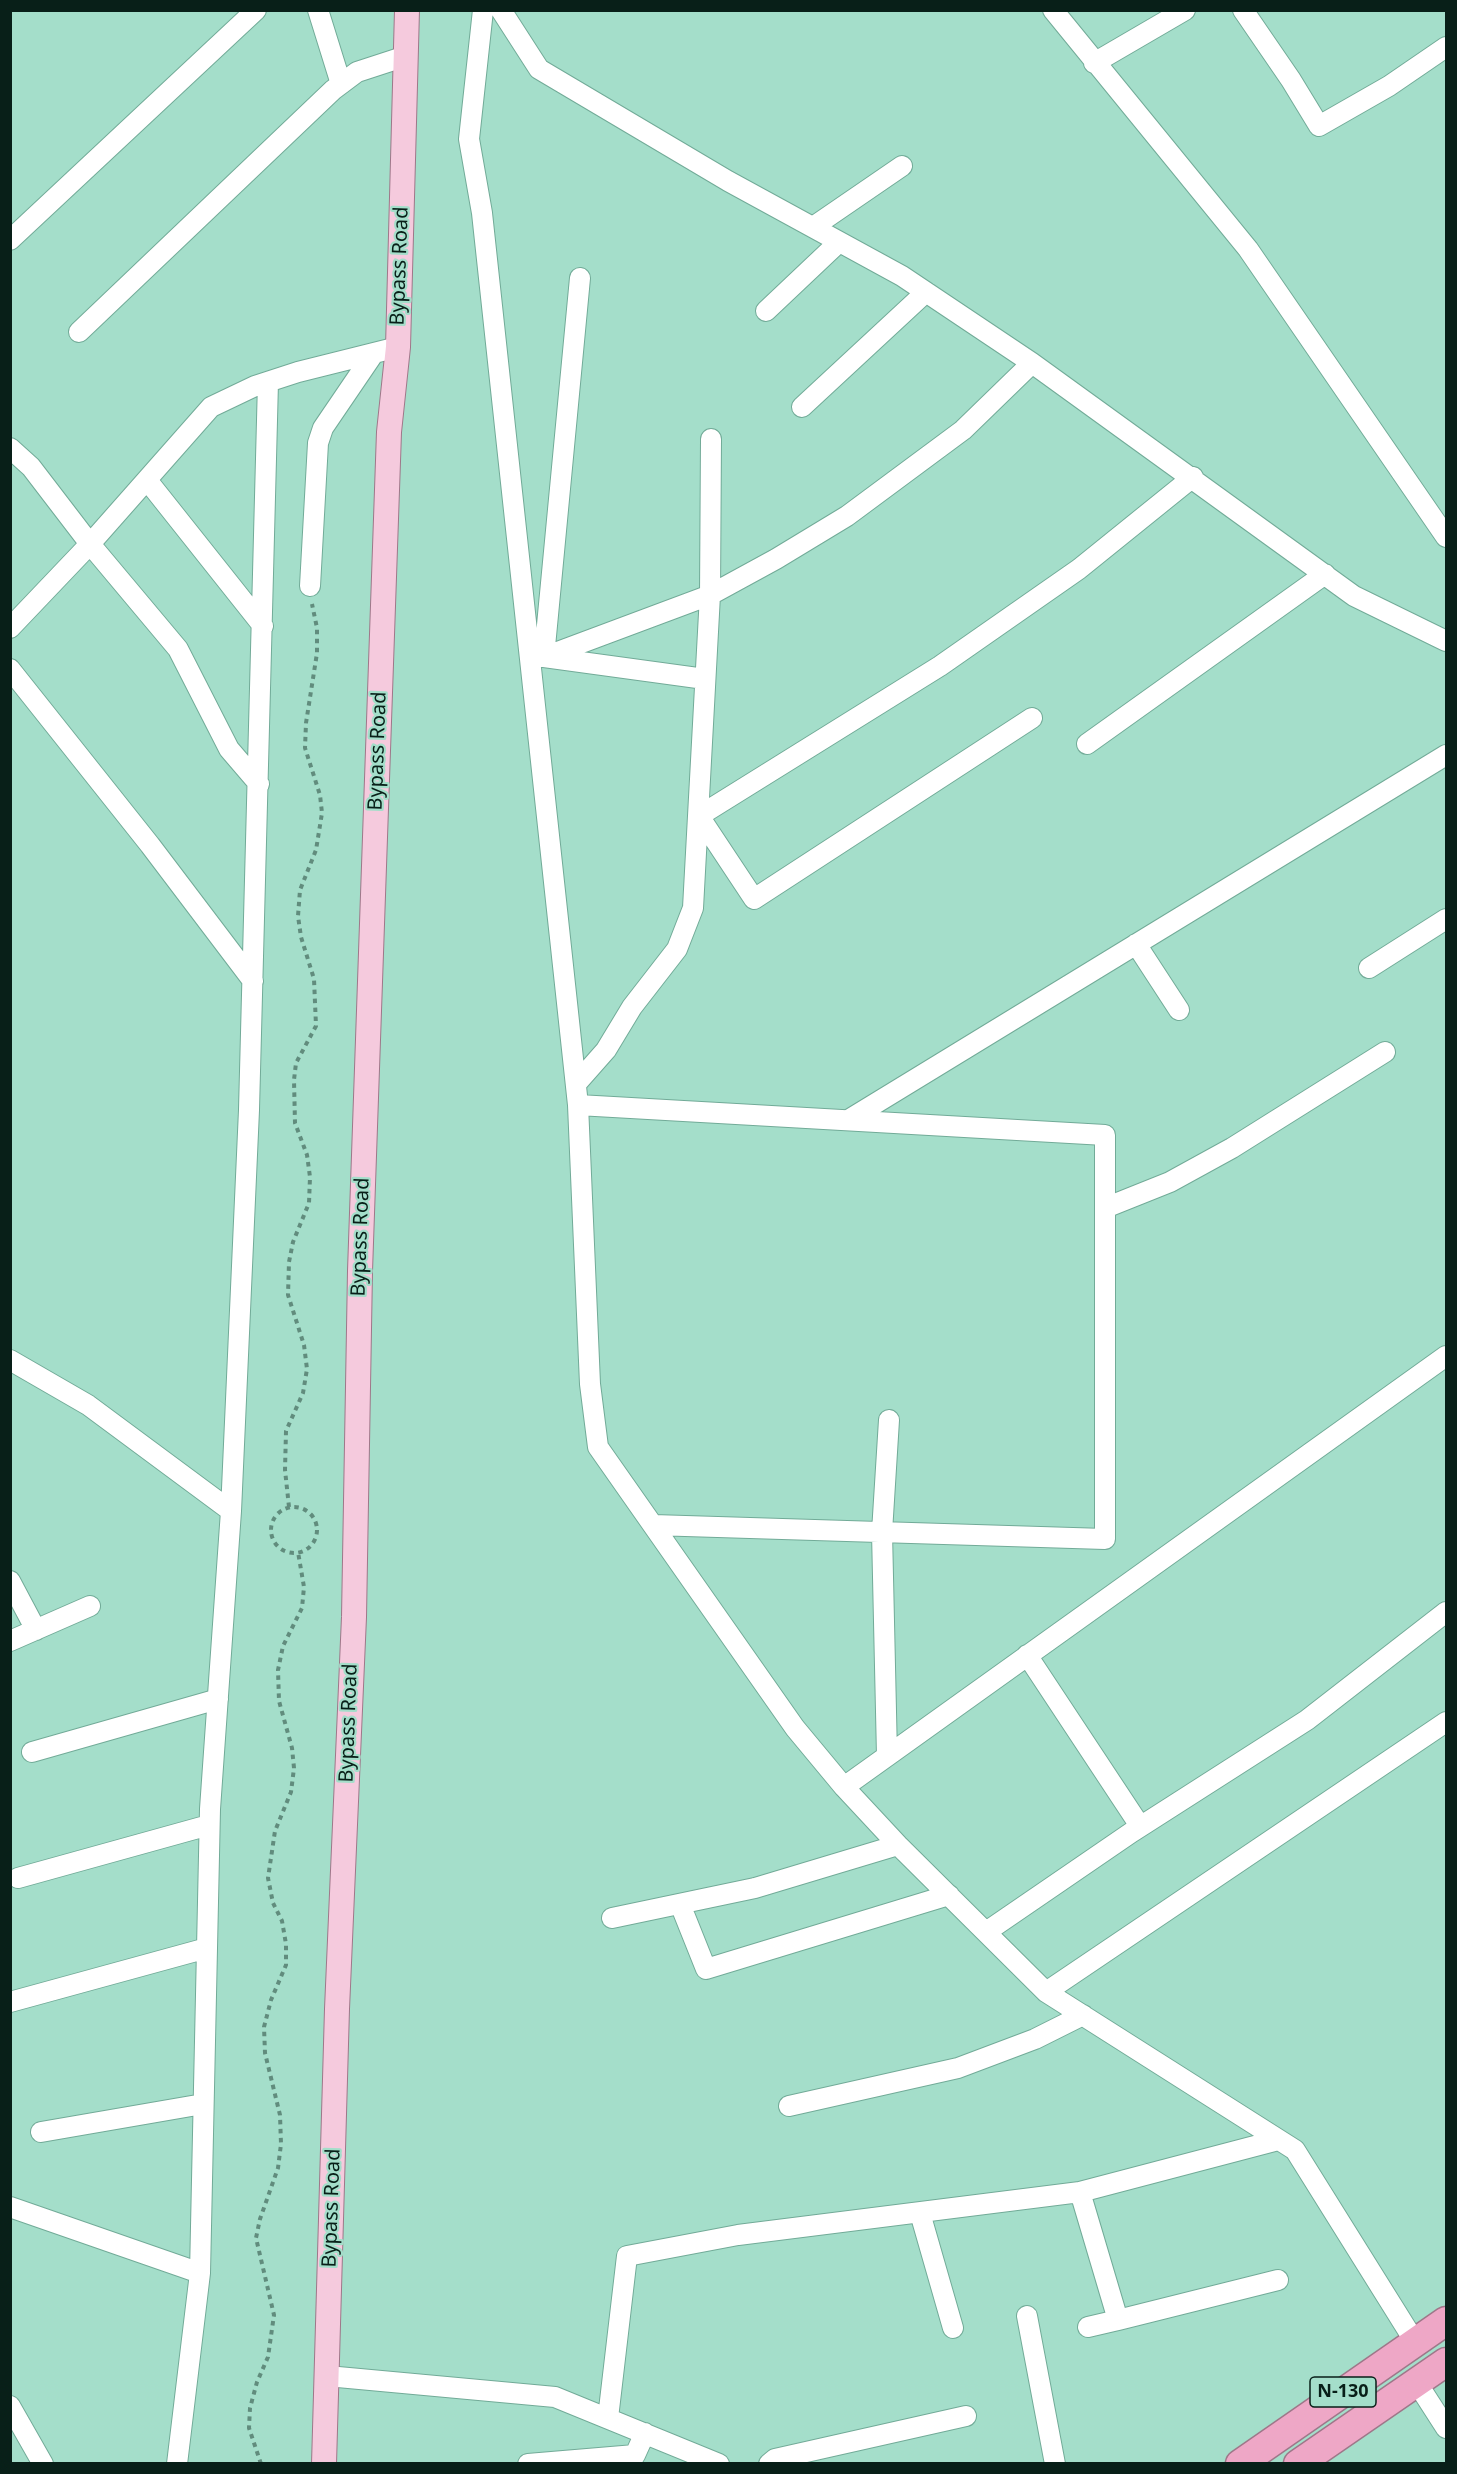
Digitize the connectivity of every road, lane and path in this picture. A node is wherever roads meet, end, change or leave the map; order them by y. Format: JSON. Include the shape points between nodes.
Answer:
{"nodes":[{"id":1,"x":256,"y":10,"type":"edge"},
{"id":2,"x":318,"y":10,"type":"edge"},
{"id":3,"x":407,"y":10,"type":"edge"},
{"id":4,"x":483,"y":10,"type":"edge"},
{"id":5,"x":501,"y":10,"type":"edge"},
{"id":6,"x":1053,"y":10,"type":"edge"},
{"id":7,"x":1185,"y":10,"type":"edge"},
{"id":8,"x":1243,"y":10,"type":"edge"},
{"id":9,"x":1446,"y":47,"type":"edge"},
{"id":10,"x":406,"y":56,"type":"junction"},
{"id":11,"x":1094,"y":63,"type":"junction"},
{"id":12,"x":341,"y":84,"type":"junction"},
{"id":13,"x":902,"y":166,"type":"dead end"},
{"id":14,"x":813,"y":227,"type":"junction"},
{"id":15,"x":10,"y":240,"type":"edge"},
{"id":16,"x":839,"y":242,"type":"junction"},
{"id":17,"x":580,"y":278,"type":"dead end"},
{"id":18,"x":926,"y":292,"type":"junction"},
{"id":19,"x":766,"y":311,"type":"dead end"},
{"id":20,"x":79,"y":332,"type":"dead end"},
{"id":21,"x":398,"y":346,"type":"junction"},
{"id":22,"x":374,"y":353,"type":"junction"},
{"id":23,"x":1032,"y":363,"type":"junction"},
{"id":24,"x":268,"y":382,"type":"junction"},
{"id":25,"x":802,"y":407,"type":"dead end"},
{"id":26,"x":711,"y":439,"type":"dead end"},
{"id":27,"x":10,"y":448,"type":"edge"},
{"id":28,"x":1192,"y":477,"type":"junction"},
{"id":29,"x":147,"y":480,"type":"junction"},
{"id":30,"x":1446,"y":537,"type":"edge"},
{"id":31,"x":90,"y":544,"type":"junction"},
{"id":32,"x":1325,"y":574,"type":"junction"},
{"id":33,"x":310,"y":586,"type":"joint"},
{"id":34,"x":710,"y":595,"type":"junction"},
{"id":35,"x":263,"y":626,"type":"junction"},
{"id":36,"x":10,"y":628,"type":"edge"},
{"id":37,"x":1446,"y":641,"type":"edge"},
{"id":38,"x":537,"y":657,"type":"junction"},
{"id":39,"x":10,"y":669,"type":"edge"},
{"id":40,"x":705,"y":679,"type":"junction"},
{"id":41,"x":1032,"y":718,"type":"dead end"},
{"id":42,"x":1087,"y":744,"type":"dead end"},
{"id":43,"x":1446,"y":755,"type":"edge"},
{"id":44,"x":259,"y":784,"type":"junction"},
{"id":45,"x":699,"y":816,"type":"junction"},
{"id":46,"x":1446,"y":919,"type":"edge"},
{"id":47,"x":1136,"y":944,"type":"junction"},
{"id":48,"x":1369,"y":968,"type":"dead end"},
{"id":49,"x":253,"y":981,"type":"junction"},
{"id":50,"x":1179,"y":1010,"type":"dead end"},
{"id":51,"x":1385,"y":1052,"type":"dead end"},
{"id":52,"x":576,"y":1084,"type":"junction"},
{"id":53,"x":578,"y":1105,"type":"junction"},
{"id":54,"x":850,"y":1119,"type":"junction"},
{"id":55,"x":1106,"y":1208,"type":"junction"},
{"id":56,"x":1446,"y":1356,"type":"edge"},
{"id":57,"x":10,"y":1360,"type":"edge"},
{"id":58,"x":889,"y":1420,"type":"dead end"},
{"id":59,"x":289,"y":1507,"type":"junction"},
{"id":60,"x":231,"y":1511,"type":"junction"},
{"id":61,"x":653,"y":1525,"type":"junction"},
{"id":62,"x":882,"y":1532,"type":"junction"},
{"id":63,"x":298,"y":1552,"type":"junction"},
{"id":64,"x":10,"y":1581,"type":"edge"},
{"id":65,"x":90,"y":1606,"type":"dead end"},
{"id":66,"x":1446,"y":1612,"type":"edge"},
{"id":67,"x":36,"y":1629,"type":"junction"},
{"id":68,"x":10,"y":1641,"type":"edge"},
{"id":69,"x":1027,"y":1656,"type":"junction"},
{"id":70,"x":218,"y":1700,"type":"junction"},
{"id":71,"x":1446,"y":1722,"type":"edge"},
{"id":72,"x":32,"y":1752,"type":"dead end"},
{"id":73,"x":887,"y":1756,"type":"junction"},
{"id":74,"x":844,"y":1787,"type":"junction"},
{"id":75,"x":209,"y":1826,"type":"junction"},
{"id":76,"x":1140,"y":1826,"type":"junction"},
{"id":77,"x":898,"y":1845,"type":"junction"},
{"id":78,"x":18,"y":1878,"type":"dead end"},
{"id":79,"x":949,"y":1895,"type":"junction"},
{"id":80,"x":680,"y":1904,"type":"junction"},
{"id":81,"x":612,"y":1918,"type":"dead end"},
{"id":82,"x":986,"y":1932,"type":"junction"},
{"id":83,"x":207,"y":1948,"type":"junction"},
{"id":84,"x":1046,"y":1992,"type":"junction"},
{"id":85,"x":10,"y":2002,"type":"edge"},
{"id":86,"x":1083,"y":2015,"type":"junction"},
{"id":87,"x":203,"y":2104,"type":"junction"},
{"id":88,"x":789,"y":2106,"type":"dead end"},
{"id":89,"x":42,"y":2132,"type":"dead end"},
{"id":90,"x":1278,"y":2140,"type":"junction"},
{"id":91,"x":1080,"y":2192,"type":"junction"},
{"id":92,"x":10,"y":2207,"type":"edge"},
{"id":93,"x":920,"y":2213,"type":"junction"},
{"id":94,"x":200,"y":2273,"type":"junction"},
{"id":95,"x":1278,"y":2280,"type":"dead end"},
{"id":96,"x":1027,"y":2316,"type":"dead end"},
{"id":97,"x":1118,"y":2320,"type":"junction"},
{"id":98,"x":1446,"y":2321,"type":"edge"},
{"id":99,"x":1088,"y":2327,"type":"dead end"},
{"id":100,"x":952,"y":2328,"type":"dead end"},
{"id":101,"x":1415,"y":2342,"type":"junction"},
{"id":102,"x":1446,"y":2362,"type":"edge"},
{"id":103,"x":327,"y":2376,"type":"junction"},
{"id":104,"x":1417,"y":2383,"type":"junction"},
{"id":105,"x":10,"y":2406,"type":"edge"},
{"id":106,"x":966,"y":2416,"type":"dead end"},
{"id":107,"x":608,"y":2418,"type":"junction"},
{"id":108,"x":1446,"y":2428,"type":"edge"},
{"id":109,"x":645,"y":2433,"type":"junction"},
{"id":110,"x":43,"y":2463,"type":"edge"},
{"id":111,"x":177,"y":2463,"type":"edge"},
{"id":112,"x":261,"y":2463,"type":"edge"},
{"id":113,"x":324,"y":2463,"type":"edge"},
{"id":114,"x":528,"y":2463,"type":"edge"},
{"id":115,"x":720,"y":2463,"type":"edge"},
{"id":116,"x":769,"y":2463,"type":"edge"},
{"id":117,"x":1055,"y":2463,"type":"edge"},
{"id":118,"x":1240,"y":2463,"type":"edge"},
{"id":119,"x":1298,"y":2463,"type":"edge"}],
"edges":[{"from":1,"to":15,"type":"street"},
{"from":2,"to":12,"type":"street"},
{"from":3,"to":10,"type":"main road","name":"Bypass Road"},
{"from":4,"to":38,"type":"street","via":[[470,139]]},
{"from":5,"to":14,"type":"street","via":[[539,69]]},
{"from":6,"to":11,"type":"street"},
{"from":7,"to":11,"type":"street"},
{"from":8,"to":9,"type":"street","via":[[1320,126]]},
{"from":10,"to":12,"type":"street","via":[[357,72]]},
{"from":10,"to":21,"type":"main road","name":"Bypass Road"},
{"from":11,"to":30,"type":"street","via":[[1248,249]]},
{"from":12,"to":20,"type":"street"},
{"from":13,"to":14,"type":"street"},
{"from":14,"to":16,"type":"street"},
{"from":16,"to":18,"type":"street"},
{"from":16,"to":19,"type":"street"},
{"from":17,"to":38,"type":"street"},
{"from":18,"to":23,"type":"street"},
{"from":18,"to":25,"type":"street"},
{"from":21,"to":22,"type":"street"},
{"from":21,"to":103,"type":"main road","name":"Bypass Road","via":[[389,432]]},
{"from":22,"to":24,"type":"street"},
{"from":22,"to":33,"type":"street","via":[[323,428],[318,443]]},
{"from":23,"to":28,"type":"street"},
{"from":23,"to":34,"type":"street","via":[[963,430],[847,516]]},
{"from":24,"to":29,"type":"street","via":[[212,407]]},
{"from":24,"to":35,"type":"street"},
{"from":26,"to":34,"type":"street"},
{"from":27,"to":31,"type":"street","via":[[31,466]]},
{"from":28,"to":32,"type":"street"},
{"from":28,"to":45,"type":"street","via":[[1079,569],[940,666]]},
{"from":29,"to":31,"type":"street"},
{"from":29,"to":35,"type":"street"},
{"from":31,"to":36,"type":"street"},
{"from":31,"to":44,"type":"street","via":[[178,649],[229,749]]},
{"from":32,"to":37,"type":"street","via":[[1354,596]]},
{"from":32,"to":42,"type":"street"},
{"from":33,"to":59,"type":"path","via":[[317,653],[305,748],[322,813],[316,850],[300,890],[298,916],[314,979],[316,1026],[296,1063],[293,1098],[295,1123],[310,1177],[309,1203],[289,1262],[288,1295],[304,1345],[307,1369],[303,1393],[286,1431]]},
{"from":34,"to":38,"type":"street"},
{"from":34,"to":40,"type":"street"},
{"from":35,"to":44,"type":"street"},
{"from":38,"to":40,"type":"street"},
{"from":38,"to":52,"type":"street"},
{"from":39,"to":49,"type":"street"},
{"from":40,"to":45,"type":"street"},
{"from":41,"to":45,"type":"street","via":[[754,899]]},
{"from":43,"to":47,"type":"street"},
{"from":44,"to":49,"type":"street"},
{"from":45,"to":52,"type":"street","via":[[693,908],[677,949],[632,1007],[606,1050]]},
{"from":46,"to":48,"type":"street"},
{"from":47,"to":50,"type":"street"},
{"from":47,"to":54,"type":"street"},
{"from":49,"to":60,"type":"street"},
{"from":51,"to":55,"type":"street","via":[[1232,1148],[1170,1182]]},
{"from":52,"to":53,"type":"street"},
{"from":53,"to":54,"type":"street"},
{"from":53,"to":61,"type":"street","via":[[590,1384],[598,1447]]},
{"from":54,"to":55,"type":"street","via":[[1105,1135]]},
{"from":55,"to":62,"type":"street","via":[[1105,1539]]},
{"from":56,"to":69,"type":"street"},
{"from":57,"to":60,"type":"street","via":[[88,1405]]},
{"from":58,"to":62,"type":"street"},
{"from":59,"to":63,"type":"path","via":[[276,1516],[271,1530],[283,1550]]},
{"from":59,"to":63,"type":"path","via":[[305,1510],[317,1529],[312,1544]]},
{"from":60,"to":70,"type":"street"},
{"from":61,"to":62,"type":"street"},
{"from":61,"to":74,"type":"street","via":[[795,1728]]},
{"from":62,"to":73,"type":"street"},
{"from":63,"to":112,"type":"path","via":[[304,1587],[302,1608],[283,1646],[278,1670],[279,1701],[294,1768],[291,1792],[273,1842],[268,1878],[282,1921],[286,1965],[264,2027],[265,2053],[280,2115],[281,2144],[278,2168],[256,2238],[274,2315],[268,2357],[250,2408],[249,2428]]},
{"from":64,"to":67,"type":"street"},
{"from":65,"to":67,"type":"street"},
{"from":66,"to":76,"type":"street","via":[[1306,1720]]},
{"from":67,"to":68,"type":"street"},
{"from":69,"to":73,"type":"street"},
{"from":69,"to":76,"type":"street"},
{"from":70,"to":72,"type":"street"},
{"from":70,"to":75,"type":"street"},
{"from":71,"to":84,"type":"street"},
{"from":73,"to":74,"type":"street"},
{"from":74,"to":77,"type":"street"},
{"from":75,"to":78,"type":"street"},
{"from":75,"to":83,"type":"street"},
{"from":76,"to":82,"type":"street"},
{"from":77,"to":79,"type":"street"},
{"from":77,"to":80,"type":"street","via":[[755,1888]]},
{"from":79,"to":80,"type":"street","via":[[706,1969]]},
{"from":79,"to":82,"type":"street"},
{"from":80,"to":81,"type":"street"},
{"from":82,"to":84,"type":"street"},
{"from":83,"to":85,"type":"street"},
{"from":83,"to":87,"type":"street"},
{"from":84,"to":86,"type":"street"},
{"from":86,"to":88,"type":"street","via":[[1035,2039],[958,2068]]},
{"from":86,"to":90,"type":"street"},
{"from":87,"to":89,"type":"street"},
{"from":87,"to":94,"type":"street"},
{"from":90,"to":91,"type":"street"},
{"from":90,"to":101,"type":"street","via":[[1295,2150]]},
{"from":91,"to":93,"type":"street"},
{"from":91,"to":97,"type":"street"},
{"from":92,"to":94,"type":"street"},
{"from":93,"to":100,"type":"street"},
{"from":93,"to":107,"type":"street","via":[[738,2235],[627,2256]]},
{"from":94,"to":111,"type":"street"},
{"from":95,"to":97,"type":"street"},
{"from":96,"to":117,"type":"street"},
{"from":97,"to":99,"type":"street"},
{"from":98,"to":101,"type":"highway","number":"N-130"},
{"from":101,"to":118,"type":"highway","number":"N-130"},
{"from":102,"to":104,"type":"highway","number":"N-130"},
{"from":103,"to":107,"type":"street","via":[[555,2397]]},
{"from":103,"to":113,"type":"main road","name":"Bypass Road"},
{"from":104,"to":108,"type":"street"},
{"from":104,"to":119,"type":"highway","number":"N-130"},
{"from":105,"to":110,"type":"street"},
{"from":106,"to":116,"type":"street"},
{"from":107,"to":109,"type":"street"},
{"from":109,"to":114,"type":"street","via":[[635,2455]]},
{"from":109,"to":115,"type":"street"}]}
